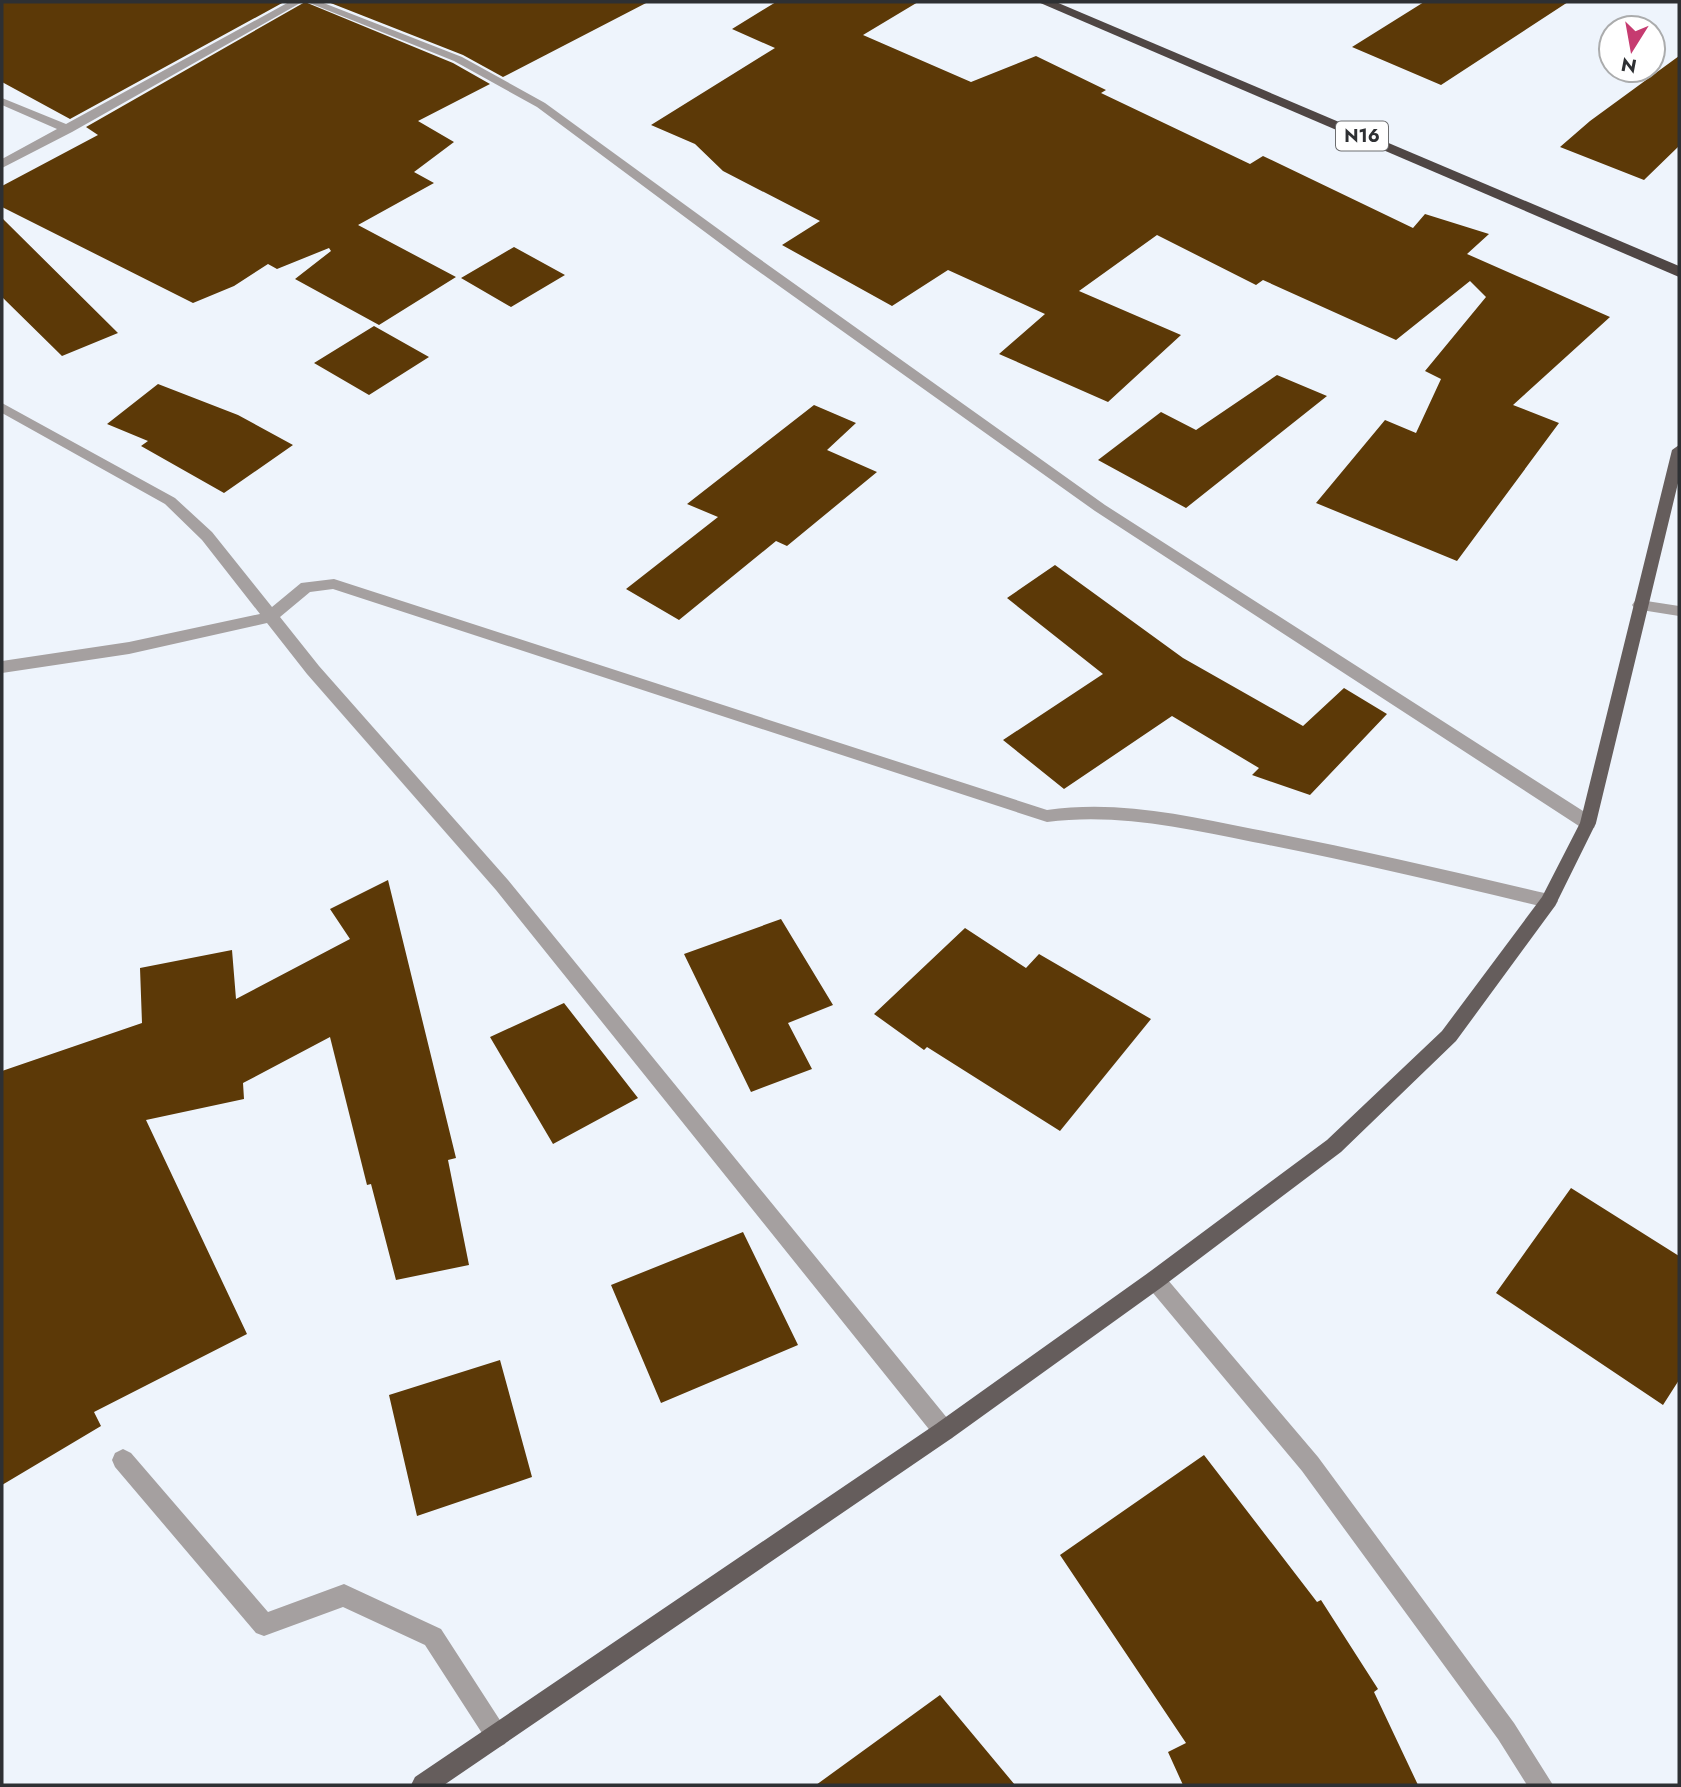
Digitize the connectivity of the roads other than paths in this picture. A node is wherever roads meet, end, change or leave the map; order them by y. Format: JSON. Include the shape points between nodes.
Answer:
{"nodes":[{"id":1,"x":297,"y":2,"type":"edge"},
{"id":2,"x":312,"y":2,"type":"edge"},
{"id":3,"x":1045,"y":2,"type":"edge"},
{"id":4,"x":2,"y":101,"type":"edge"},
{"id":5,"x":68,"y":129,"type":"junction"},
{"id":6,"x":2,"y":164,"type":"edge"},
{"id":7,"x":1679,"y":272,"type":"edge"},
{"id":8,"x":2,"y":407,"type":"edge"},
{"id":9,"x":1679,"y":450,"type":"edge"},
{"id":10,"x":1640,"y":605,"type":"junction"},
{"id":11,"x":1679,"y":611,"type":"edge"},
{"id":12,"x":270,"y":617,"type":"junction"},
{"id":13,"x":2,"y":667,"type":"edge"},
{"id":14,"x":1588,"y":823,"type":"junction"},
{"id":15,"x":1549,"y":901,"type":"junction"},
{"id":16,"x":1155,"y":1280,"type":"junction"},
{"id":17,"x":944,"y":1431,"type":"junction"},
{"id":18,"x":123,"y":1460,"type":"dead end"},
{"id":19,"x":497,"y":1736,"type":"junction"},
{"id":20,"x":423,"y":1785,"type":"edge"},
{"id":21,"x":1541,"y":1785,"type":"edge"}],
"edges":[{"from":1,"to":5,"type":"street"},
{"from":2,"to":14,"type":"street","via":[[458,59],[541,105],[1100,508]]},
{"from":3,"to":7,"type":"highway","number":"N16"},
{"from":4,"to":5,"type":"street"},
{"from":5,"to":6,"type":"street"},
{"from":8,"to":12,"type":"street","via":[[170,501],[207,536]]},
{"from":9,"to":10,"type":"main road"},
{"from":10,"to":11,"type":"street"},
{"from":10,"to":14,"type":"main road"},
{"from":12,"to":13,"type":"street","via":[[129,648]]},
{"from":12,"to":15,"type":"street","via":[[306,587],[334,584],[1047,816],[1101,811],[1139,814],[1314,846]]},
{"from":12,"to":17,"type":"street","via":[[502,884]]},
{"from":14,"to":15,"type":"main road"},
{"from":15,"to":16,"type":"main road","via":[[1449,1036],[1392,1091],[1334,1146]]},
{"from":16,"to":17,"type":"main road"},
{"from":16,"to":21,"type":"street","via":[[1310,1464],[1498,1719]]},
{"from":17,"to":19,"type":"main road"},
{"from":18,"to":19,"type":"street","via":[[264,1625],[344,1595],[433,1637]]},
{"from":19,"to":20,"type":"main road"}]}
